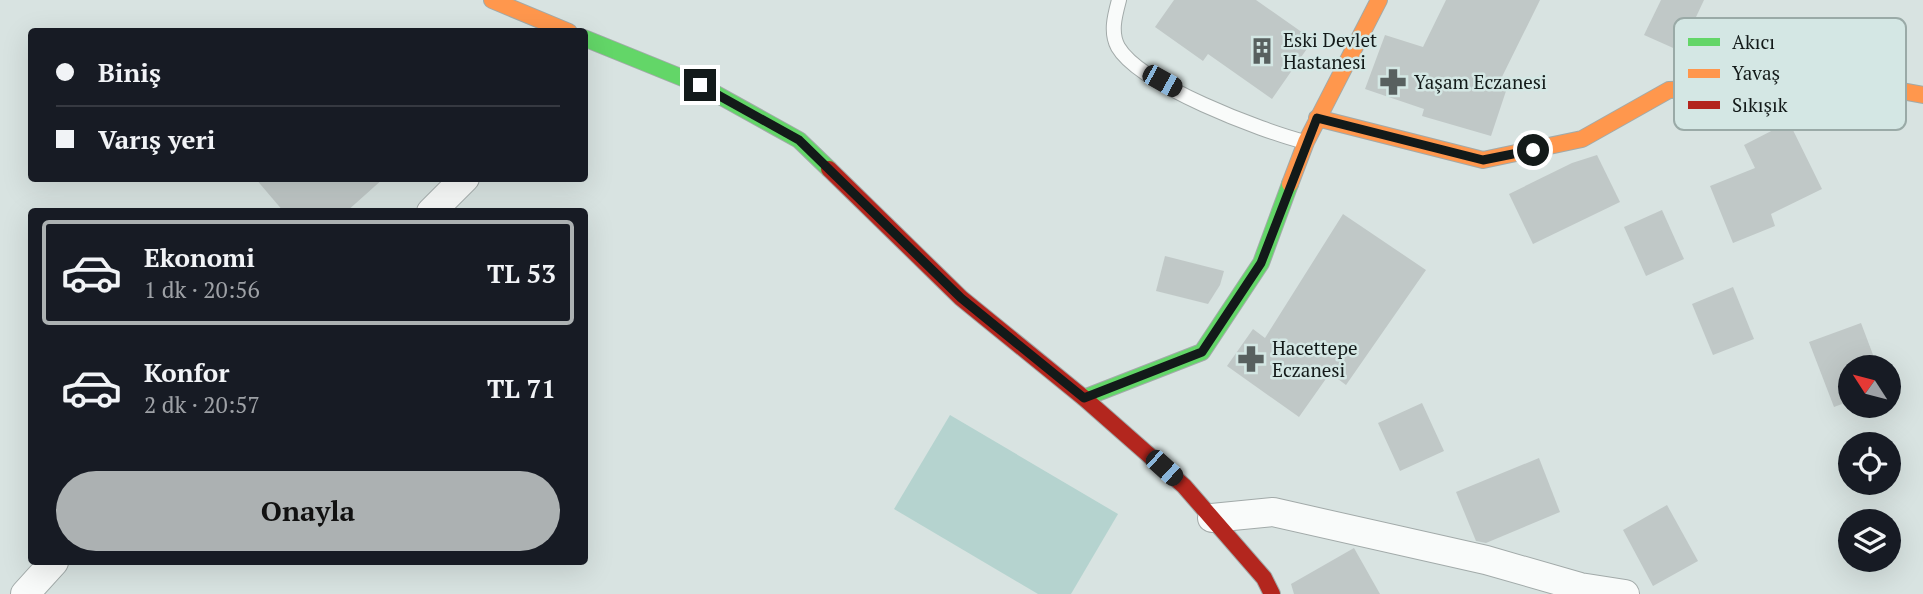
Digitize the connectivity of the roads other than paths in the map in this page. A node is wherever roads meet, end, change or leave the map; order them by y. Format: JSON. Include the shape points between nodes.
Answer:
{"nodes":[{"id":1,"x":492,"y":0,"type":"edge"},
{"id":2,"x":1119,"y":0,"type":"edge"},
{"id":3,"x":1379,"y":0,"type":"edge"},
{"id":4,"x":555,"y":28,"type":"edge"},
{"id":5,"x":588,"y":42,"type":"edge"},
{"id":6,"x":1674,"y":90,"type":"edge"},
{"id":7,"x":1317,"y":118,"type":"junction"},
{"id":8,"x":1306,"y":142,"type":"junction"},
{"id":9,"x":461,"y":182,"type":"edge"},
{"id":10,"x":435,"y":208,"type":"edge"},
{"id":11,"x":1084,"y":398,"type":"junction"},
{"id":12,"x":1212,"y":518,"type":"junction"},
{"id":13,"x":51,"y":565,"type":"edge"},
{"id":14,"x":25,"y":594,"type":"edge"},
{"id":15,"x":1272,"y":594,"type":"edge"},
{"id":16,"x":1625,"y":594,"type":"edge"}],
"edges":[{"from":1,"to":4,"type":"street"},
{"from":2,"to":8,"type":"lane","via":[[1113,21],[1118,47],[1139,68],[1264,131]]},
{"from":3,"to":7,"type":"street"},
{"from":5,"to":11,"type":"street","via":[[700,85],[799,140],[961,298]]},
{"from":6,"to":7,"type":"street","via":[[1582,139],[1483,160]]},
{"from":7,"to":8,"type":"street"},
{"from":8,"to":11,"type":"street","via":[[1261,263],[1202,352]]},
{"from":9,"to":10,"type":"street"},
{"from":11,"to":12,"type":"street","via":[[1184,486]]},
{"from":12,"to":15,"type":"street","via":[[1264,578]]},
{"from":12,"to":16,"type":"street","via":[[1273,512]]},
{"from":13,"to":14,"type":"street"}]}
